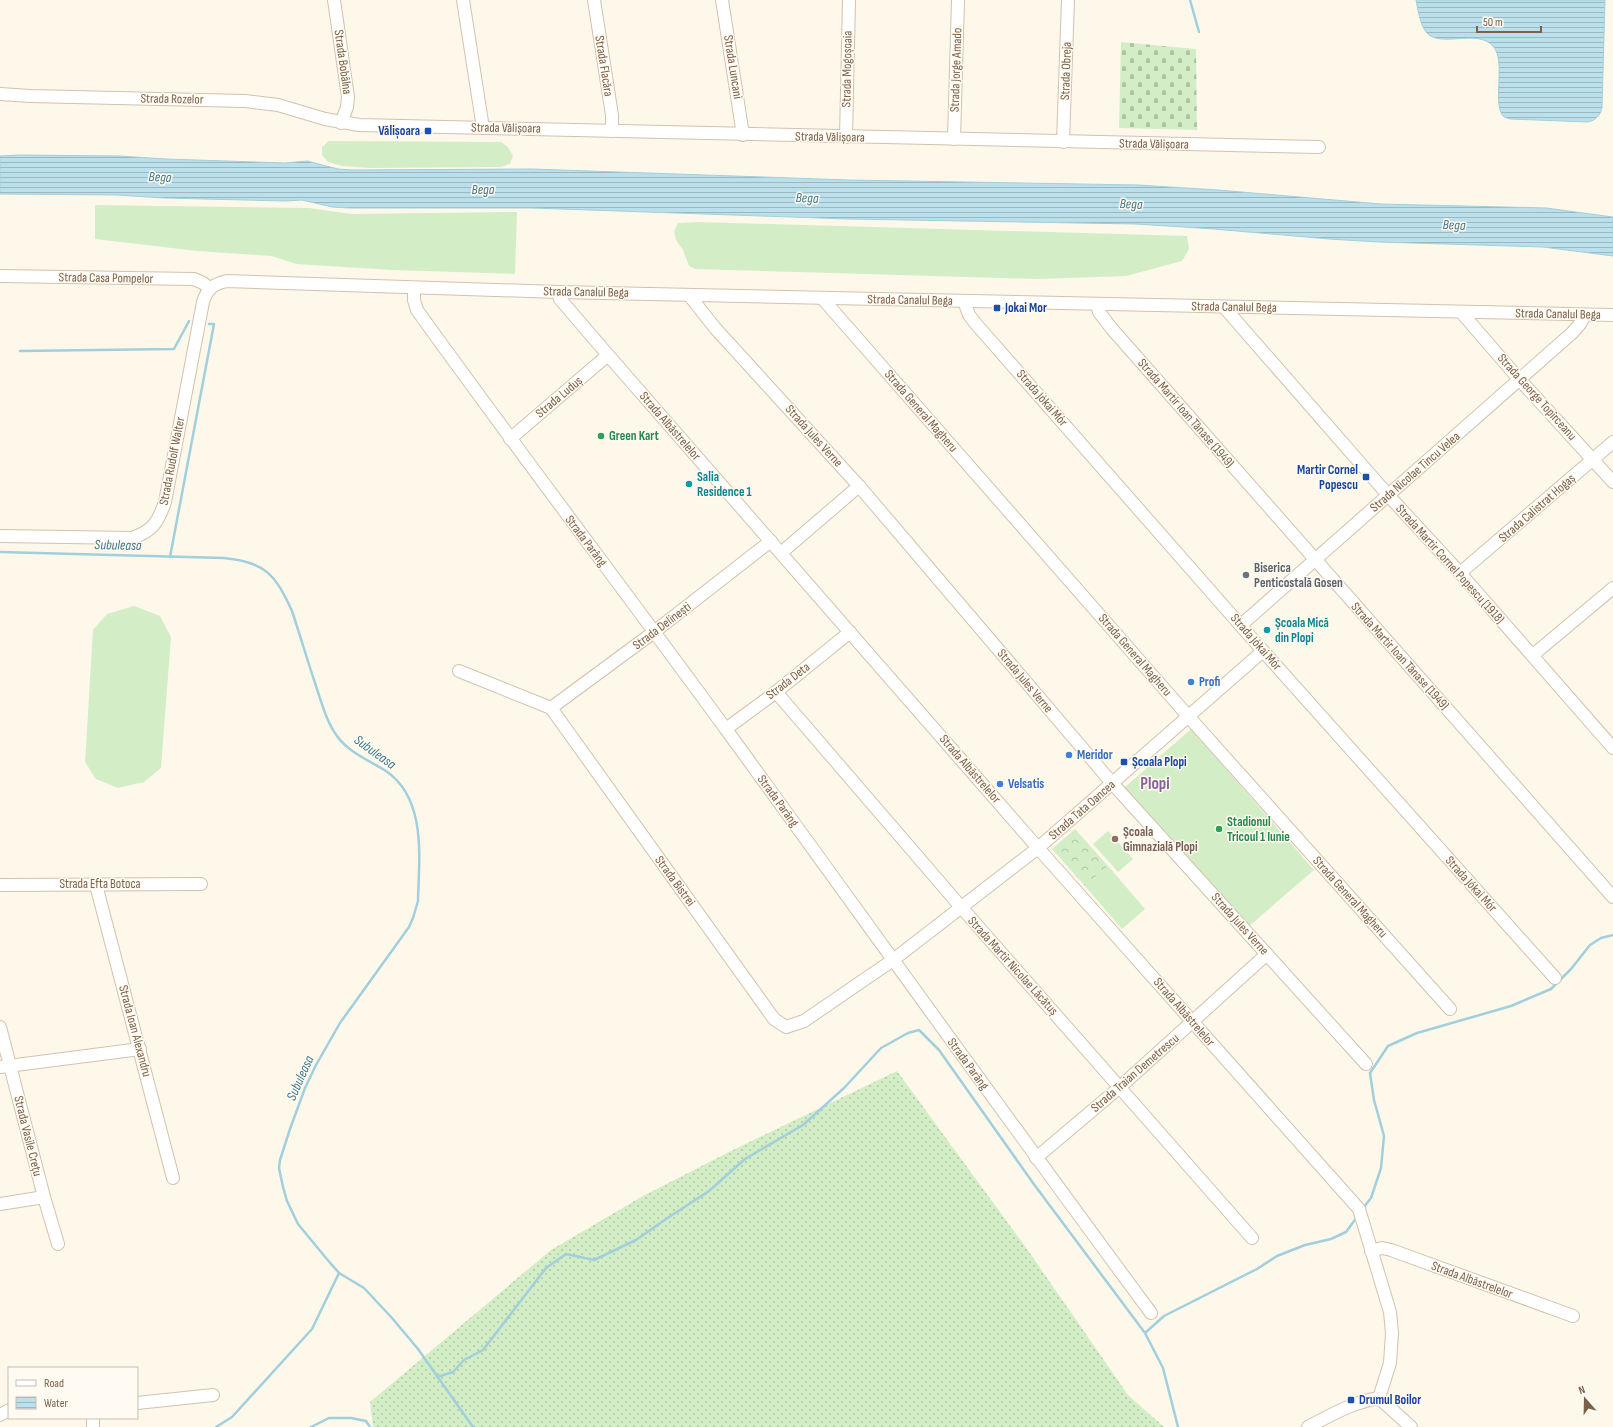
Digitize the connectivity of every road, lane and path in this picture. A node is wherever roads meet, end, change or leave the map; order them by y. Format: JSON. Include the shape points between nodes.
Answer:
{"nodes":[{"id":1,"x":334,"y":0,"type":"edge"},
{"id":2,"x":463,"y":0,"type":"edge"},
{"id":3,"x":594,"y":0,"type":"edge"},
{"id":4,"x":722,"y":0,"type":"edge"},
{"id":5,"x":849,"y":0,"type":"edge"},
{"id":6,"x":958,"y":0,"type":"edge"},
{"id":7,"x":1068,"y":0,"type":"edge"},
{"id":8,"x":0,"y":94,"type":"edge"},
{"id":9,"x":341,"y":123,"type":"junction"},
{"id":10,"x":483,"y":128,"type":"junction"},
{"id":11,"x":612,"y":131,"type":"junction"},
{"id":12,"x":743,"y":135,"type":"junction"},
{"id":13,"x":846,"y":137,"type":"junction"},
{"id":14,"x":954,"y":139,"type":"junction"},
{"id":15,"x":1064,"y":142,"type":"junction"},
{"id":16,"x":1319,"y":147,"type":"dead end"},
{"id":17,"x":0,"y":276,"type":"edge"},
{"id":18,"x":209,"y":288,"type":"junction"},
{"id":19,"x":414,"y":288,"type":"junction"},
{"id":20,"x":558,"y":292,"type":"junction"},
{"id":21,"x":689,"y":295,"type":"junction"},
{"id":22,"x":822,"y":298,"type":"junction"},
{"id":23,"x":964,"y":301,"type":"junction"},
{"id":24,"x":1097,"y":304,"type":"junction"},
{"id":25,"x":1224,"y":307,"type":"junction"},
{"id":26,"x":1461,"y":312,"type":"junction"},
{"id":27,"x":1585,"y":315,"type":"junction"},
{"id":28,"x":1613,"y":315,"type":"edge"},
{"id":29,"x":608,"y":355,"type":"junction"},
{"id":30,"x":1519,"y":379,"type":"junction"},
{"id":31,"x":510,"y":439,"type":"junction"},
{"id":32,"x":1613,"y":442,"type":"edge"},
{"id":33,"x":1594,"y":459,"type":"junction"},
{"id":34,"x":1613,"y":482,"type":"edge"},
{"id":35,"x":859,"y":486,"type":"junction"},
{"id":36,"x":1388,"y":495,"type":"junction"},
{"id":37,"x":0,"y":536,"type":"edge"},
{"id":38,"x":771,"y":541,"type":"junction"},
{"id":39,"x":781,"y":553,"type":"junction"},
{"id":40,"x":1315,"y":560,"type":"junction"},
{"id":41,"x":1460,"y":573,"type":"junction"},
{"id":42,"x":1613,"y":588,"type":"edge"},
{"id":43,"x":1241,"y":625,"type":"junction"},
{"id":44,"x":654,"y":632,"type":"junction"},
{"id":45,"x":850,"y":632,"type":"junction"},
{"id":46,"x":1263,"y":651,"type":"junction"},
{"id":47,"x":1533,"y":655,"type":"junction"},
{"id":48,"x":459,"y":671,"type":"dead end"},
{"id":49,"x":776,"y":692,"type":"junction"},
{"id":50,"x":551,"y":708,"type":"junction"},
{"id":51,"x":1188,"y":716,"type":"junction"},
{"id":52,"x":726,"y":729,"type":"junction"},
{"id":53,"x":1610,"y":740,"type":"edge"},
{"id":54,"x":1112,"y":783,"type":"junction"},
{"id":55,"x":1038,"y":848,"type":"junction"},
{"id":56,"x":200,"y":884,"type":"dead end"},
{"id":57,"x":0,"y":885,"type":"edge"},
{"id":58,"x":96,"y":885,"type":"junction"},
{"id":59,"x":1613,"y":896,"type":"edge"},
{"id":60,"x":961,"y":907,"type":"junction"},
{"id":61,"x":1267,"y":954,"type":"junction"},
{"id":62,"x":893,"y":960,"type":"junction"},
{"id":63,"x":1555,"y":978,"type":"dead end"},
{"id":64,"x":1450,"y":1009,"type":"dead end"},
{"id":65,"x":1193,"y":1021,"type":"junction"},
{"id":66,"x":0,"y":1027,"type":"edge"},
{"id":67,"x":140,"y":1049,"type":"junction"},
{"id":68,"x":1366,"y":1064,"type":"dead end"},
{"id":69,"x":5,"y":1067,"type":"edge"},
{"id":70,"x":1120,"y":1087,"type":"junction"},
{"id":71,"x":1036,"y":1158,"type":"junction"},
{"id":72,"x":173,"y":1178,"type":"dead end"},
{"id":73,"x":44,"y":1198,"type":"junction"},
{"id":74,"x":0,"y":1204,"type":"edge"},
{"id":75,"x":1252,"y":1238,"type":"dead end"},
{"id":76,"x":58,"y":1244,"type":"dead end"},
{"id":77,"x":1371,"y":1252,"type":"junction"},
{"id":78,"x":1151,"y":1313,"type":"dead end"},
{"id":79,"x":1573,"y":1316,"type":"dead end"},
{"id":80,"x":212,"y":1395,"type":"dead end"},
{"id":81,"x":1379,"y":1398,"type":"junction"},
{"id":82,"x":138,"y":1403,"type":"edge"},
{"id":83,"x":1308,"y":1427,"type":"edge"},
{"id":84,"x":1411,"y":1427,"type":"edge"}],
"edges":[{"from":1,"to":9,"type":"street","name":"Strada Bobâlna","via":[[348,98]]},
{"from":2,"to":10,"type":"street"},
{"from":3,"to":11,"type":"street","name":"Strada Flacăra","via":[[612,115]]},
{"from":4,"to":12,"type":"street","name":"Strada Luncani"},
{"from":5,"to":13,"type":"street","name":"Strada Mogoșoaia"},
{"from":6,"to":14,"type":"street","name":"Strada Jorge Amado"},
{"from":7,"to":15,"type":"street","name":"Strada Obreja"},
{"from":8,"to":9,"type":"street","name":"Strada Rozelor","via":[[245,101],[278,105]]},
{"from":9,"to":10,"type":"street","name":"Strada Vălișoara"},
{"from":10,"to":11,"type":"street","name":"Strada Vălișoara"},
{"from":11,"to":12,"type":"street","name":"Strada Vălișoara"},
{"from":12,"to":13,"type":"street","name":"Strada Vălișoara"},
{"from":13,"to":14,"type":"street","name":"Strada Vălișoara"},
{"from":14,"to":15,"type":"street","name":"Strada Vălișoara"},
{"from":15,"to":16,"type":"street","name":"Strada Vălișoara"},
{"from":17,"to":18,"type":"street","name":"Strada Casa Pompelor","via":[[194,279]]},
{"from":18,"to":19,"type":"street","name":"Strada Canalul Bega","via":[[227,281]]},
{"from":18,"to":37,"type":"street","name":"Strada Rudolf Walter","via":[[203,302],[165,502],[156,523],[143,534],[132,538]]},
{"from":19,"to":20,"type":"street","name":"Strada Canalul Bega"},
{"from":19,"to":31,"type":"street","name":"Strada Parâng","via":[[417,310]]},
{"from":20,"to":21,"type":"street","name":"Strada Canalul Bega"},
{"from":20,"to":29,"type":"street","name":"Strada Albăstrelelor","via":[[560,298]]},
{"from":21,"to":22,"type":"street","name":"Strada Canalul Bega"},
{"from":21,"to":35,"type":"street","name":"Strada Jules Verne","via":[[714,328]]},
{"from":22,"to":23,"type":"street","name":"Strada Canalul Bega"},
{"from":22,"to":51,"type":"street","name":"Strada General Magheru"},
{"from":23,"to":24,"type":"street","name":"Strada Canalul Bega"},
{"from":23,"to":43,"type":"street","name":"Strada Jókai Mór","via":[[969,315],[976,324]]},
{"from":24,"to":25,"type":"street","name":"Strada Canalul Bega"},
{"from":24,"to":40,"type":"street","name":"Strada Martir Ioan Tănase (1949)","via":[[1099,312],[1112,329]]},
{"from":25,"to":26,"type":"street","name":"Strada Canalul Bega"},
{"from":25,"to":36,"type":"street","name":"Strada Martir Cornel Popescu (1918)"},
{"from":26,"to":27,"type":"street","name":"Strada Canalul Bega"},
{"from":26,"to":30,"type":"street","name":"Strada George Topîrceanu"},
{"from":27,"to":28,"type":"street","name":"Strada Canalul Bega"},
{"from":27,"to":30,"type":"street","name":"Strada Nicolae Tincu Velea","via":[[1572,333]]},
{"from":29,"to":31,"type":"street","name":"Strada Luduș"},
{"from":29,"to":38,"type":"street","name":"Strada Albăstrelelor"},
{"from":30,"to":33,"type":"street","name":"Strada George Topîrceanu"},
{"from":30,"to":36,"type":"street","name":"Strada Nicolae Tincu Velea"},
{"from":31,"to":44,"type":"street","name":"Strada Parâng"},
{"from":32,"to":33,"type":"street","name":"Strada Calistrat Hogaș"},
{"from":33,"to":34,"type":"street","name":"Strada George Topîrceanu"},
{"from":33,"to":41,"type":"street","name":"Strada Calistrat Hogaș"},
{"from":35,"to":39,"type":"street"},
{"from":35,"to":54,"type":"street","name":"Strada Jules Verne"},
{"from":36,"to":40,"type":"street","name":"Strada Nicolae Tincu Velea"},
{"from":36,"to":41,"type":"street","name":"Strada Martir Cornel Popescu (1918)"},
{"from":38,"to":39,"type":"street","name":"Strada Albăstrelelor"},
{"from":38,"to":44,"type":"street","name":"Strada Delinești"},
{"from":39,"to":45,"type":"street","name":"Strada Albăstrelelor"},
{"from":40,"to":43,"type":"street","name":"Strada Nicolae Tincu Velea"},
{"from":40,"to":59,"type":"street","name":"Strada Martir Ioan Tănase (1949)"},
{"from":41,"to":47,"type":"street","name":"Strada Martir Cornel Popescu (1918)"},
{"from":42,"to":47,"type":"street"},
{"from":43,"to":46,"type":"street","name":"Strada Jókai Mór"},
{"from":44,"to":50,"type":"street","name":"Strada Delinești"},
{"from":44,"to":52,"type":"street","name":"Strada Parâng"},
{"from":45,"to":49,"type":"street","name":"Strada Deta"},
{"from":45,"to":55,"type":"street","name":"Strada Albăstrelelor"},
{"from":46,"to":51,"type":"street","name":"Strada Tata Oancea"},
{"from":46,"to":63,"type":"street","name":"Strada Jókai Mór"},
{"from":47,"to":53,"type":"street","name":"Strada Martir Cornel Popescu (1918)"},
{"from":48,"to":50,"type":"street"},
{"from":49,"to":52,"type":"street","name":"Strada Deta"},
{"from":49,"to":60,"type":"street","name":"Strada Martir Nicolae Lăcătuș"},
{"from":50,"to":62,"type":"street","name":"Strada Bistrei","via":[[779,1023],[786,1027],[804,1021]]},
{"from":51,"to":54,"type":"street","name":"Strada Tata Oancea"},
{"from":51,"to":64,"type":"street","name":"Strada General Magheru"},
{"from":52,"to":62,"type":"street","name":"Strada Parâng"},
{"from":54,"to":55,"type":"street","name":"Strada Tata Oancea"},
{"from":54,"to":61,"type":"street","name":"Strada Jules Verne"},
{"from":55,"to":60,"type":"street","name":"Strada Tata Oancea"},
{"from":55,"to":65,"type":"street","name":"Strada Albăstrelelor"},
{"from":56,"to":58,"type":"street","name":"Strada Efta Botoca"},
{"from":57,"to":58,"type":"street","name":"Strada Efta Botoca"},
{"from":58,"to":67,"type":"street","name":"Strada Ioan Alexandru"},
{"from":60,"to":62,"type":"street","name":"Strada Tata Oancea"},
{"from":60,"to":70,"type":"street","name":"Strada Martir Nicolae Lăcătuș"},
{"from":61,"to":65,"type":"street","name":"Strada Traian Demetrescu"},
{"from":61,"to":68,"type":"street","name":"Strada Jules Verne"},
{"from":62,"to":71,"type":"street","name":"Strada Parâng"},
{"from":65,"to":70,"type":"street","name":"Strada Traian Demetrescu"},
{"from":65,"to":77,"type":"street","name":"Strada Albăstrelelor","via":[[1359,1209]]},
{"from":66,"to":69,"type":"street","name":"Strada Vasile Crețu"},
{"from":67,"to":69,"type":"street"},
{"from":67,"to":72,"type":"street","name":"Strada Ioan Alexandru"},
{"from":69,"to":73,"type":"street","name":"Strada Vasile Crețu"},
{"from":70,"to":71,"type":"street","name":"Strada Traian Demetrescu"},
{"from":70,"to":75,"type":"street","name":"Strada Martir Nicolae Lăcătuș"},
{"from":71,"to":78,"type":"street","name":"Strada Parâng"},
{"from":73,"to":74,"type":"street"},
{"from":73,"to":76,"type":"street","name":"Strada Vasile Crețu"},
{"from":77,"to":79,"type":"street","name":"Strada Albăstrelelor","via":[[1382,1248],[1391,1250]]},
{"from":77,"to":81,"type":"street","name":"Strada Albăstrelelor","via":[[1390,1312],[1392,1333],[1390,1363]]},
{"from":80,"to":82,"type":"street"},
{"from":81,"to":83,"type":"street","via":[[1354,1404]]},
{"from":81,"to":84,"type":"street"}]}
